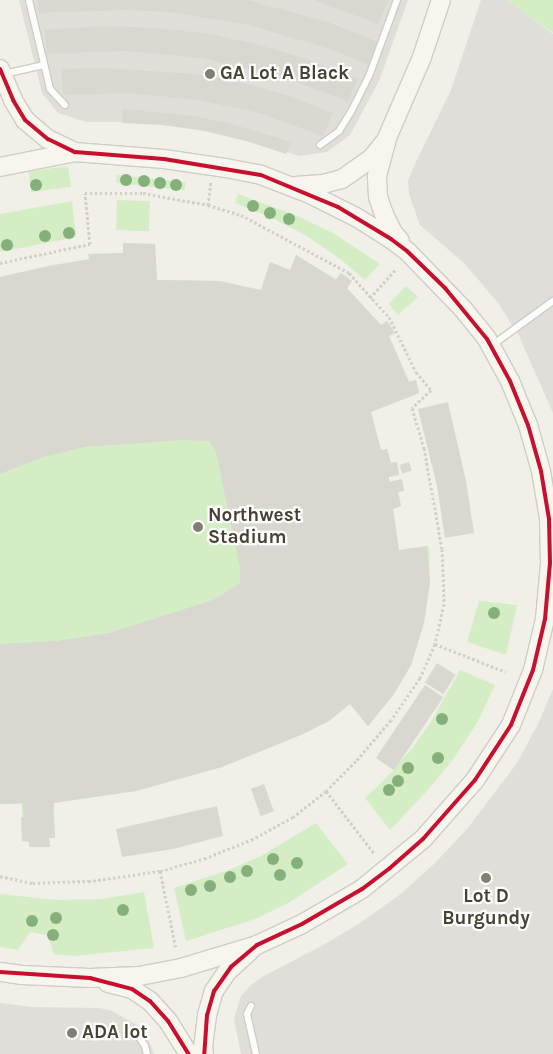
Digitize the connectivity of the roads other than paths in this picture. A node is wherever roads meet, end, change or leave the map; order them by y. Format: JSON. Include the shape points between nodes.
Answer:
{"nodes":[{"id":1,"x":29,"y":0,"type":"edge"},
{"id":2,"x":397,"y":0,"type":"edge"},
{"id":3,"x":441,"y":0,"type":"edge"},
{"id":4,"x":44,"y":65,"type":"junction"},
{"id":5,"x":1,"y":71,"type":"edge"},
{"id":6,"x":65,"y":105,"type":"dead end"},
{"id":7,"x":387,"y":138,"type":"junction"},
{"id":8,"x":320,"y":145,"type":"dead end"},
{"id":9,"x":75,"y":152,"type":"junction"},
{"id":10,"x":0,"y":167,"type":"edge"},
{"id":11,"x":293,"y":186,"type":"junction"},
{"id":12,"x":408,"y":252,"type":"junction"},
{"id":13,"x":553,"y":301,"type":"edge"},
{"id":14,"x":491,"y":346,"type":"junction"},
{"id":15,"x":549,"y":492,"type":"edge"},
{"id":16,"x":257,"y":945,"type":"junction"},
{"id":17,"x":0,"y":972,"type":"edge"},
{"id":18,"x":90,"y":978,"type":"junction"},
{"id":19,"x":251,"y":1006,"type":"dead end"},
{"id":20,"x":134,"y":1030,"type":"dead end"},
{"id":21,"x":148,"y":1054,"type":"edge"},
{"id":22,"x":189,"y":1054,"type":"edge"},
{"id":23,"x":204,"y":1054,"type":"edge"},
{"id":24,"x":256,"y":1054,"type":"edge"}],
"edges":[{"from":1,"to":4,"type":"lane"},
{"from":2,"to":8,"type":"lane","via":[[369,76],[351,112],[339,131]]},
{"from":3,"to":7,"type":"main road","via":[[422,57]]},
{"from":4,"to":5,"type":"lane"},
{"from":4,"to":6,"type":"lane","via":[[50,89]]},
{"from":5,"to":9,"type":"main road","via":[[12,100],[25,120],[48,139]]},
{"from":7,"to":11,"type":"main road","via":[[371,159],[342,179]]},
{"from":7,"to":12,"type":"main road","via":[[378,176],[378,197],[392,231]]},
{"from":9,"to":10,"type":"main road"},
{"from":9,"to":11,"type":"main road","via":[[226,168]]},
{"from":11,"to":12,"type":"main road","via":[[356,217]]},
{"from":12,"to":14,"type":"main road","via":[[457,302]]},
{"from":13,"to":14,"type":"lane"},
{"from":14,"to":15,"type":"main road","via":[[510,381],[528,426]]},
{"from":15,"to":16,"type":"main road","via":[[550,563],[545,619],[533,670],[511,725],[475,780],[423,839],[390,868],[362,889],[302,924]]},
{"from":16,"to":18,"type":"main road","via":[[181,968],[139,976]]},
{"from":16,"to":23,"type":"main road","via":[[231,967],[214,991],[207,1016]]},
{"from":17,"to":18,"type":"main road"},
{"from":18,"to":22,"type":"main road","via":[[132,989],[150,1001],[168,1021]]},
{"from":19,"to":24,"type":"lane","via":[[247,1014]]},
{"from":20,"to":21,"type":"lane"}]}
